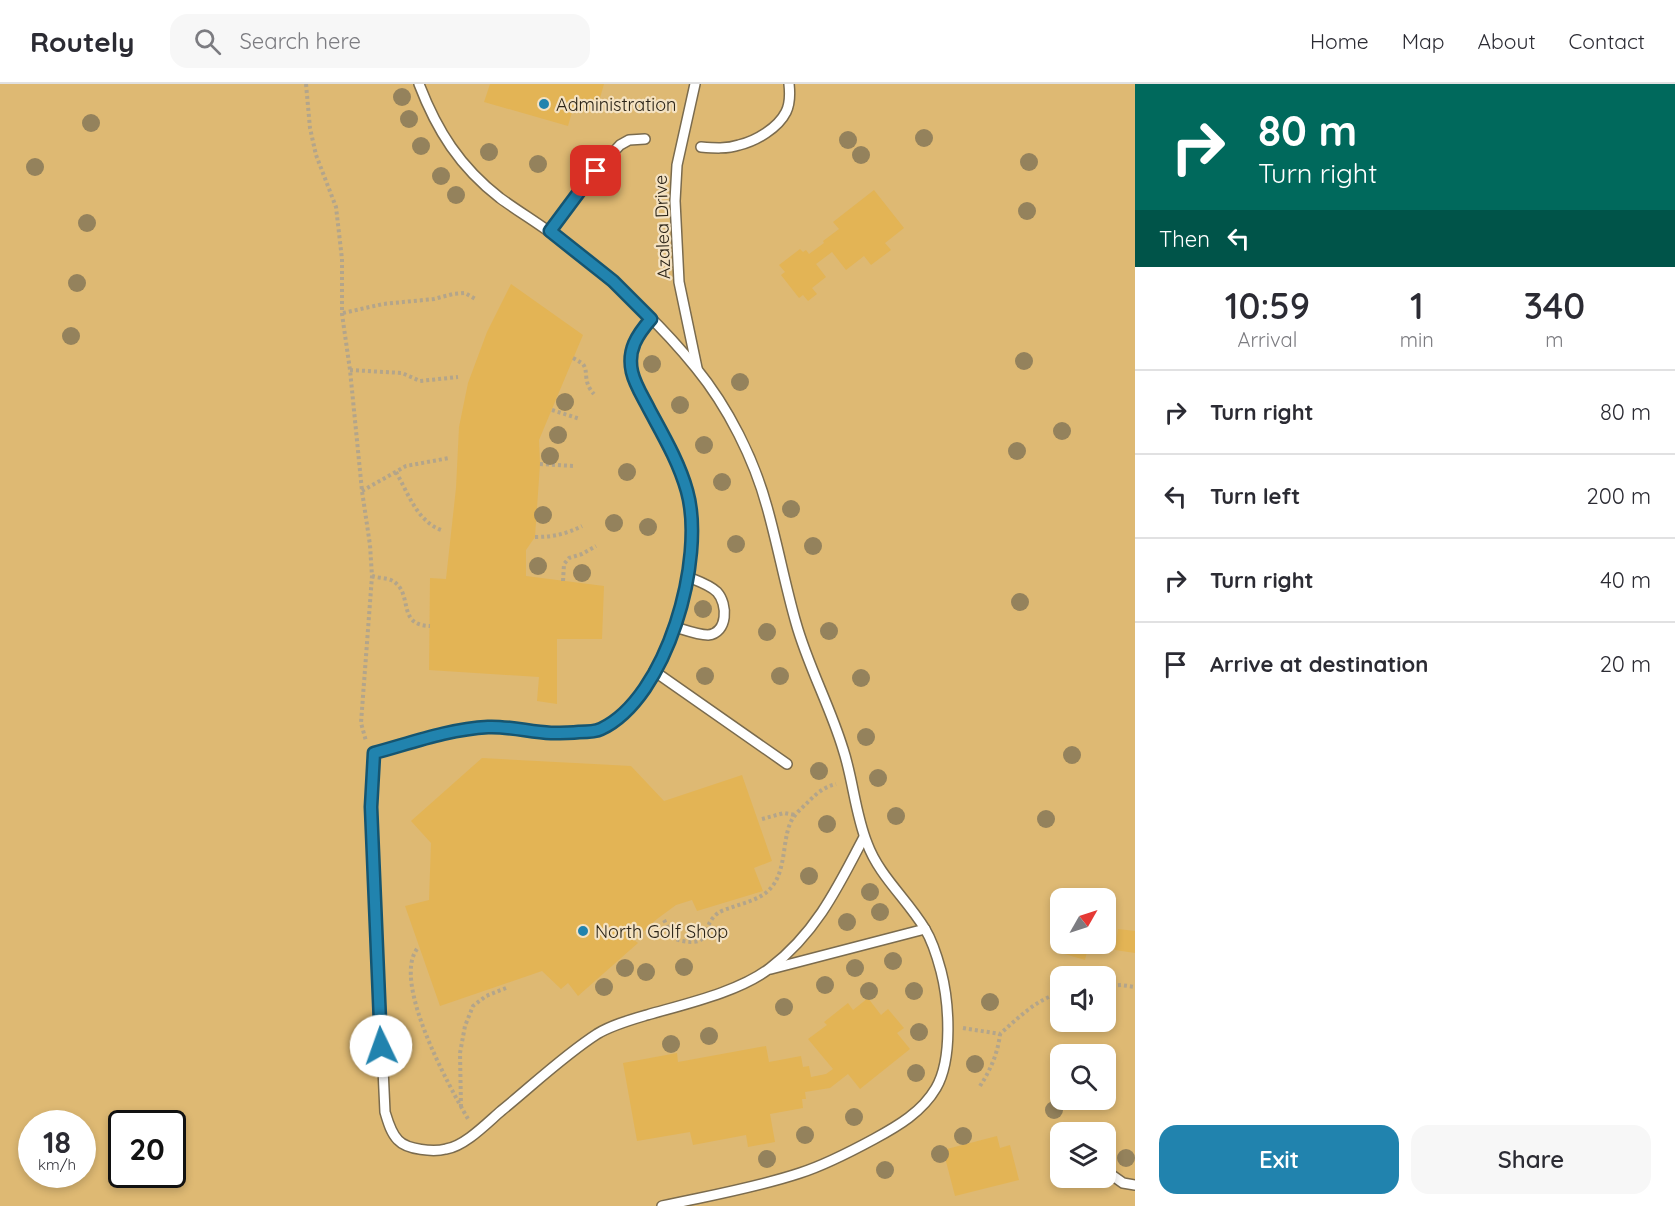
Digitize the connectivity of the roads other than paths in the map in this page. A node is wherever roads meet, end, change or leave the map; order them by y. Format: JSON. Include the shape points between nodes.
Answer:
{"nodes":[{"id":1,"x":419,"y":84,"type":"edge"},
{"id":2,"x":695,"y":84,"type":"edge"},
{"id":3,"x":789,"y":84,"type":"edge"},
{"id":4,"x":645,"y":139,"type":"dead end"},
{"id":5,"x":701,"y":147,"type":"dead end"},
{"id":6,"x":550,"y":231,"type":"junction"},
{"id":7,"x":651,"y":319,"type":"junction"},
{"id":8,"x":698,"y":370,"type":"junction"},
{"id":9,"x":688,"y":577,"type":"junction"},
{"id":10,"x":675,"y":627,"type":"junction"},
{"id":11,"x":654,"y":671,"type":"junction"},
{"id":12,"x":787,"y":764,"type":"dead end"},
{"id":13,"x":864,"y":837,"type":"junction"},
{"id":14,"x":925,"y":929,"type":"junction"},
{"id":15,"x":769,"y":969,"type":"junction"},
{"id":16,"x":1116,"y":1178,"type":"edge"},
{"id":17,"x":1135,"y":1185,"type":"edge"},
{"id":18,"x":686,"y":1203,"type":"edge"},
{"id":19,"x":662,"y":1206,"type":"edge"}],
"edges":[{"from":1,"to":6,"type":"lane","via":[[454,152],[498,196]]},
{"from":2,"to":8,"type":"lane","name":"Azalea Drive","via":[[677,165],[675,201],[679,282]]},
{"from":3,"to":5,"type":"lane","via":[[786,113],[768,131],[740,145]]},
{"from":4,"to":6,"type":"lane","via":[[620,145]]},
{"from":6,"to":7,"type":"lane","via":[[613,281]]},
{"from":7,"to":8,"type":"lane"},
{"from":7,"to":9,"type":"lane","via":[[637,336],[632,371],[688,493]]},
{"from":8,"to":13,"type":"lane","via":[[736,430],[767,504],[802,646],[836,727]]},
{"from":9,"to":10,"type":"lane"},
{"from":9,"to":10,"type":"lane","via":[[720,595],[724,622],[710,635]]},
{"from":10,"to":11,"type":"lane"},
{"from":11,"to":12,"type":"lane"},
{"from":11,"to":15,"type":"lane","via":[[626,711],[598,731],[459,729],[374,753],[371,807],[385,1112],[400,1143],[417,1149],[454,1147],[599,1033],[626,1021],[713,996]]},
{"from":13,"to":14,"type":"lane","via":[[881,872]]},
{"from":13,"to":15,"type":"lane","via":[[817,920],[803,939]]},
{"from":14,"to":15,"type":"lane"},
{"from":14,"to":18,"type":"lane","via":[[943,979],[948,1025],[942,1076],[925,1104],[912,1117],[855,1149],[802,1173]]},
{"from":16,"to":17,"type":"lane"},
{"from":18,"to":19,"type":"lane"}]}
